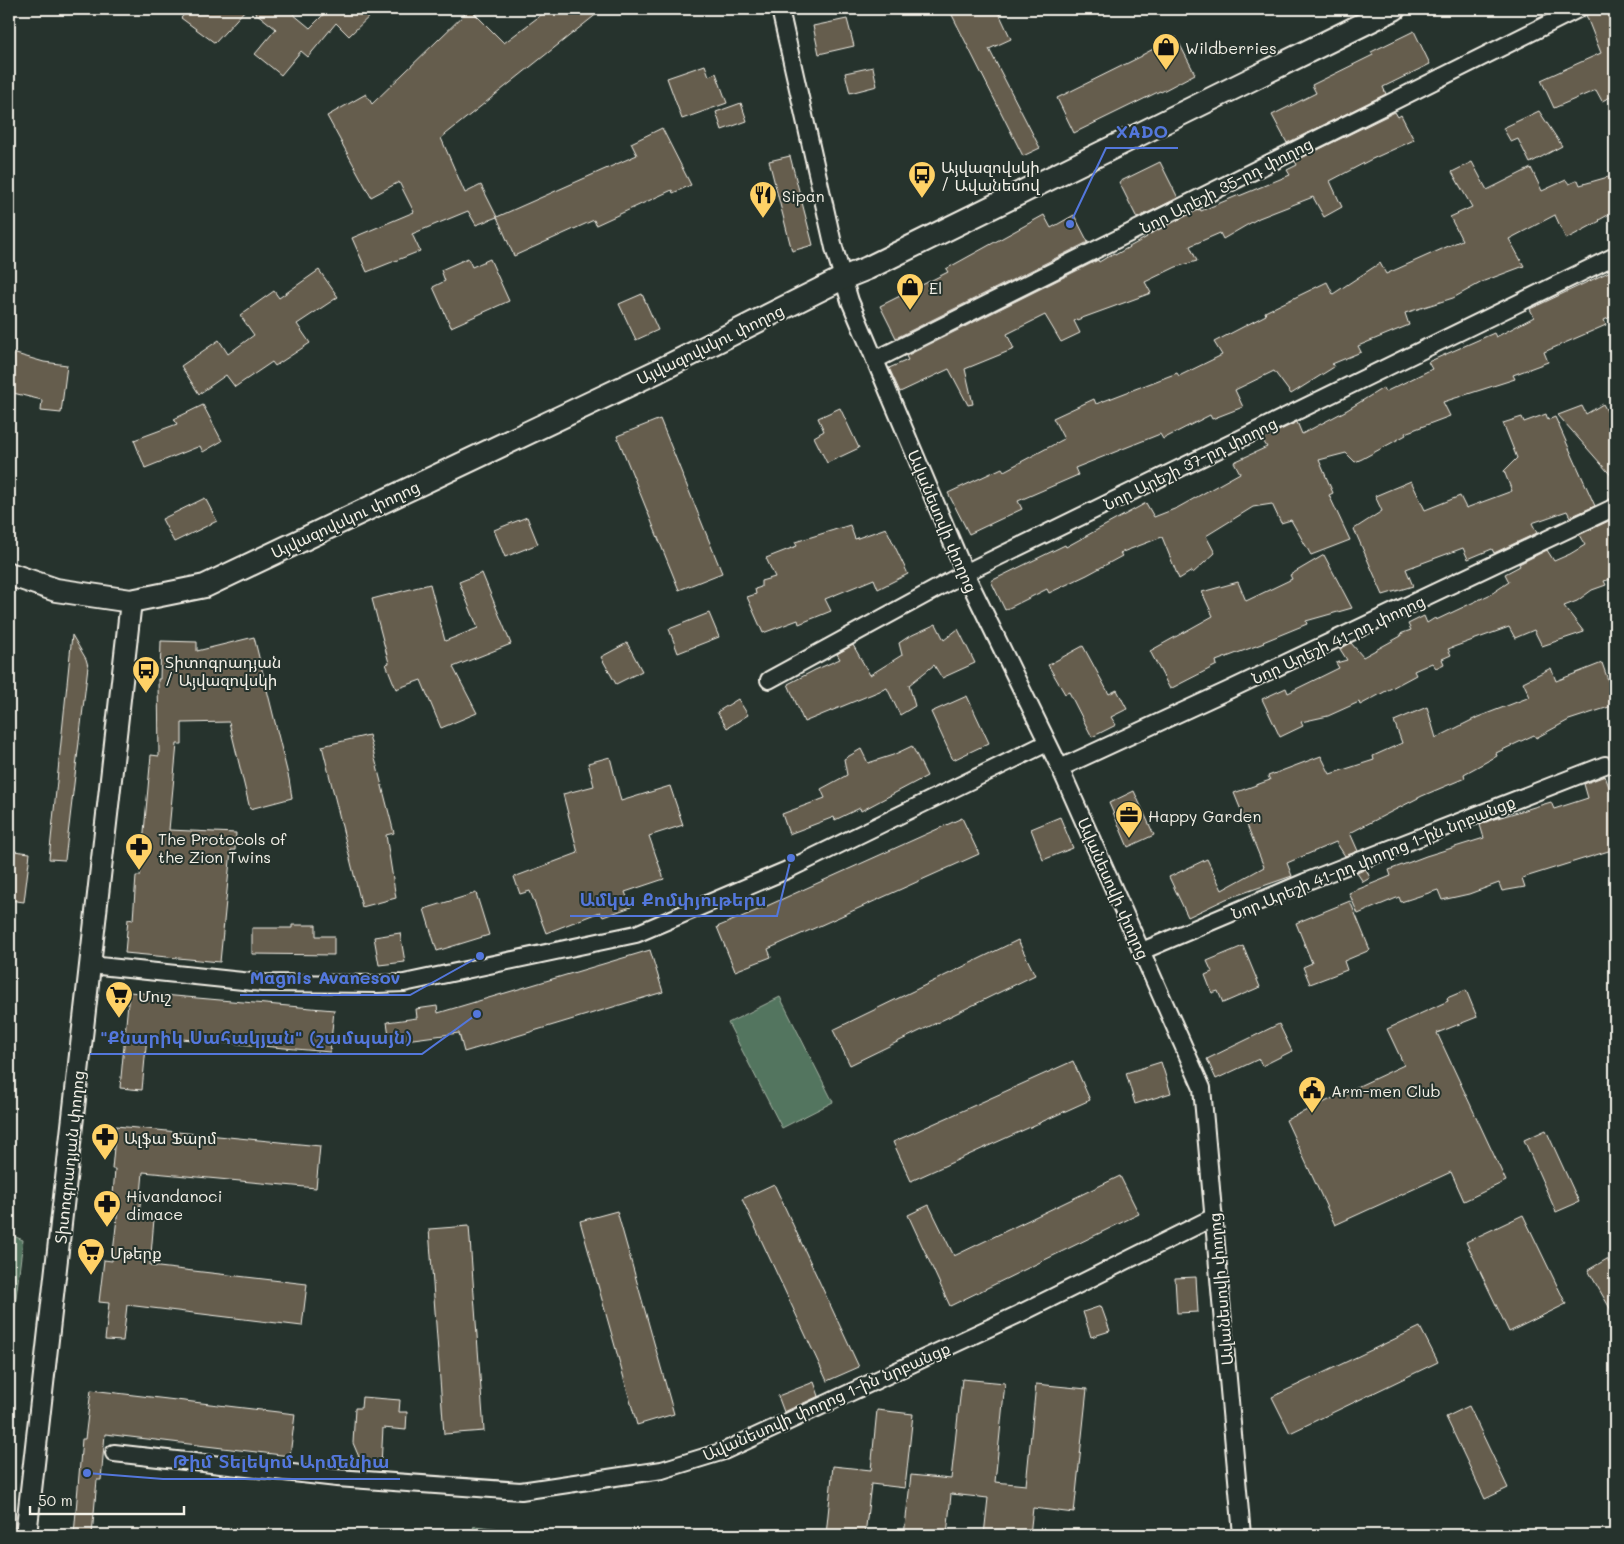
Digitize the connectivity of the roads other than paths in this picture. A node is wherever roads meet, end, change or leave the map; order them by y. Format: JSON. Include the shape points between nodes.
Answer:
{"nodes":[{"id":1,"x":780,"y":9,"type":"edge"},
{"id":2,"x":1394,"y":9,"type":"edge"},
{"id":3,"x":1578,"y":9,"type":"edge"},
{"id":4,"x":1615,"y":256,"type":"edge"},
{"id":5,"x":843,"y":278,"type":"junction"},
{"id":6,"x":875,"y":360,"type":"junction"},
{"id":7,"x":1615,"y":507,"type":"edge"},
{"id":8,"x":965,"y":573,"type":"junction"},
{"id":9,"x":9,"y":574,"type":"edge"},
{"id":10,"x":130,"y":601,"type":"junction"},
{"id":11,"x":770,"y":680,"type":"dead end"},
{"id":12,"x":1047,"y":743,"type":"junction"},
{"id":13,"x":1605,"y":765,"type":"dead end"},
{"id":14,"x":1060,"y":768,"type":"junction"},
{"id":15,"x":1142,"y":951,"type":"junction"},
{"id":16,"x":90,"y":965,"type":"junction"},
{"id":17,"x":1214,"y":1217,"type":"junction"},
{"id":18,"x":114,"y":1453,"type":"dead end"},
{"id":19,"x":26,"y":1535,"type":"edge"},
{"id":20,"x":1242,"y":1535,"type":"edge"}],
"edges":[{"from":1,"to":5,"type":"street","name":"Ավանեսովի փողոց"},
{"from":2,"to":5,"type":"main road","name":"Այվազովսկու փողոց"},
{"from":3,"to":6,"type":"street","name":"Նոր Արեշի 35-րդ փողոց"},
{"from":4,"to":8,"type":"street","name":"Նոր Արեշի 37-րդ փողոց"},
{"from":5,"to":6,"type":"street","name":"Ավանեսովի փողոց"},
{"from":5,"to":10,"type":"main road","name":"Այվազովսկու փողոց","via":[[205,586]]},
{"from":6,"to":8,"type":"street","name":"Ավանեսովի փողոց"},
{"from":7,"to":14,"type":"street","name":"Նոր Արեշի 41-րդ փողոց"},
{"from":8,"to":11,"type":"street","name":"Նոր Արեշի 37-րդ փողոց"},
{"from":8,"to":12,"type":"street","name":"Ավանեսովի փողոց"},
{"from":9,"to":10,"type":"main road","name":"Այվազովսկու փողոց","via":[[56,590]]},
{"from":10,"to":16,"type":"street","name":"Տիտոգրադյան փողոց"},
{"from":12,"to":14,"type":"street","name":"Ավանեսովի փողոց"},
{"from":12,"to":16,"type":"street","via":[[787,870],[636,934],[404,983],[262,983]]},
{"from":13,"to":15,"type":"street","name":"Նոր Արեշի 41-րդ փողոց 1-ին նրբանցք","via":[[1314,878]]},
{"from":14,"to":15,"type":"street","name":"Ավանեսովի փողոց"},
{"from":15,"to":17,"type":"street","name":"Ավանեսովի փողոց","via":[[1202,1088]]},
{"from":16,"to":19,"type":"street","name":"Տիտոգրադյան փողոց"},
{"from":17,"to":18,"type":"street","name":"Ավանեսովի փողոց 1-ին նրբանցք","via":[[1019,1314],[724,1451],[662,1470],[522,1491],[337,1478]]},
{"from":17,"to":20,"type":"street","name":"Ավանեսովի փողոց"}]}
